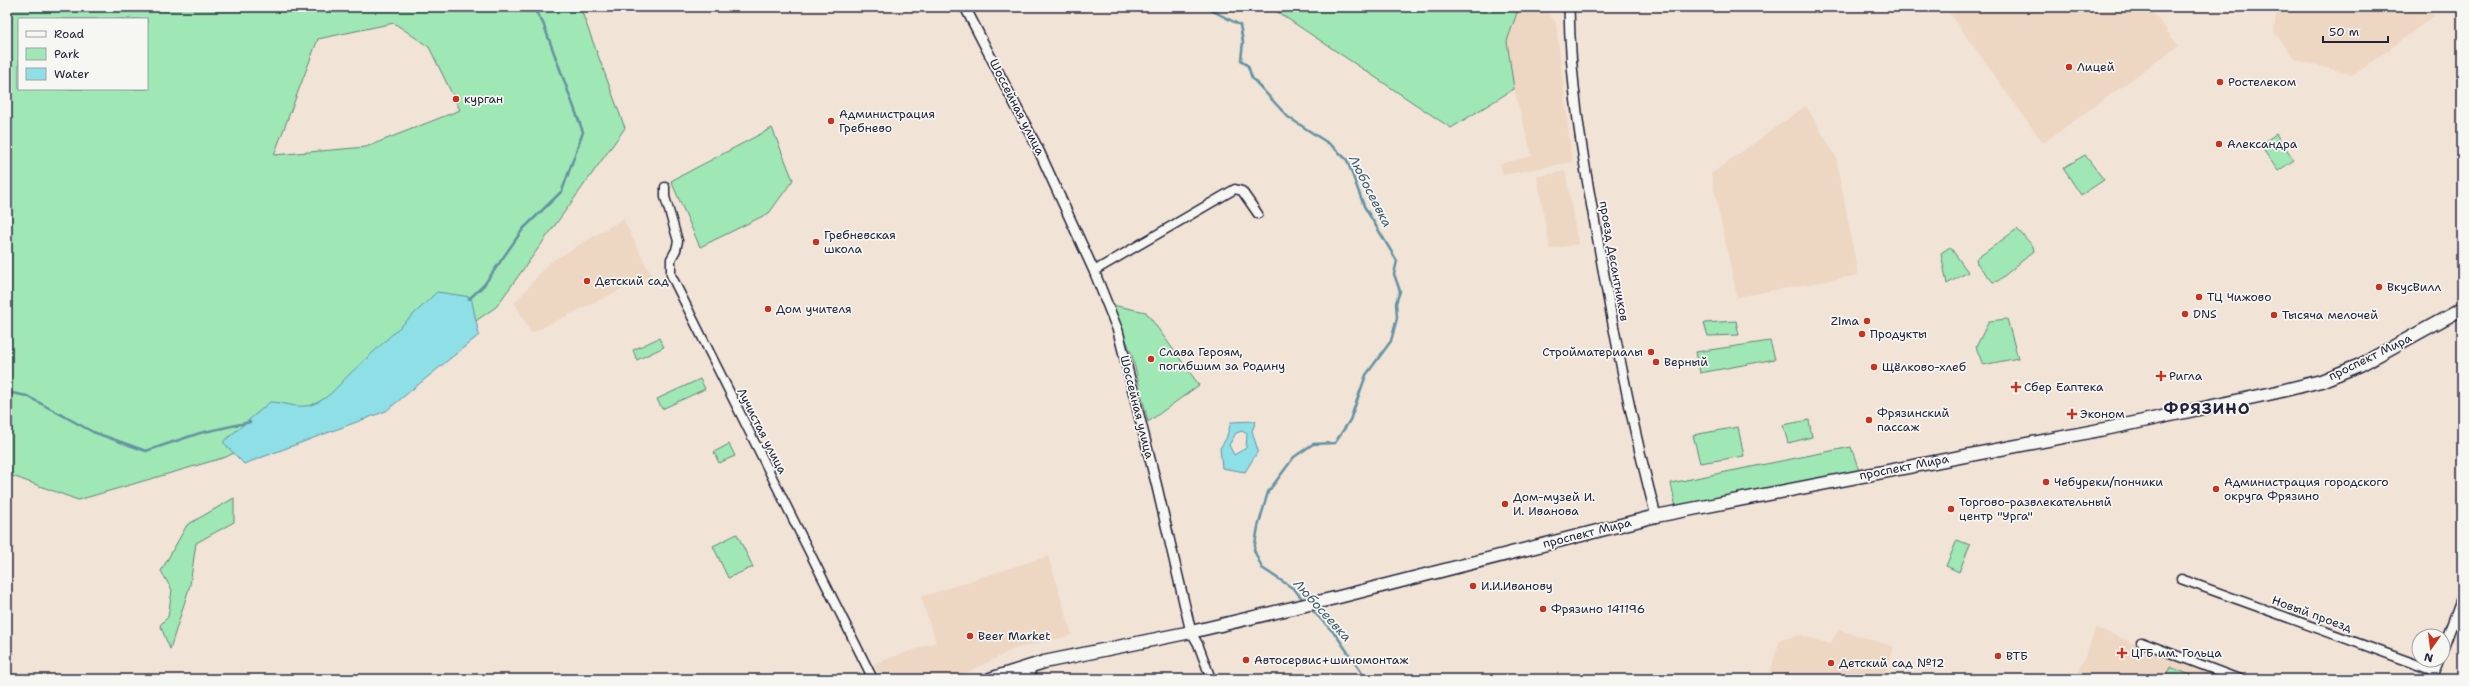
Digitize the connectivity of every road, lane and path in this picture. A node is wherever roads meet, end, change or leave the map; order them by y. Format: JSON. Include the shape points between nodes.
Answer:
{"nodes":[{"id":1,"x":965,"y":7,"type":"edge"},
{"id":2,"x":1569,"y":7,"type":"edge"},
{"id":3,"x":665,"y":187,"type":"dead end"},
{"id":4,"x":1258,"y":214,"type":"dead end"},
{"id":5,"x":1094,"y":271,"type":"junction"},
{"id":6,"x":2462,"y":309,"type":"edge"},
{"id":7,"x":1656,"y":516,"type":"junction"},
{"id":8,"x":2181,"y":579,"type":"dead end"},
{"id":9,"x":2462,"y":599,"type":"edge"},
{"id":10,"x":2451,"y":628,"type":"edge"},
{"id":11,"x":1191,"y":632,"type":"junction"},
{"id":12,"x":2141,"y":642,"type":"dead end"},
{"id":13,"x":1030,"y":666,"type":"junction"},
{"id":14,"x":2433,"y":675,"type":"edge"},
{"id":15,"x":873,"y":679,"type":"edge"},
{"id":16,"x":990,"y":679,"type":"edge"},
{"id":17,"x":1031,"y":679,"type":"edge"},
{"id":18,"x":1211,"y":679,"type":"edge"},
{"id":19,"x":2239,"y":679,"type":"edge"}],
"edges":[{"from":1,"to":5,"type":"street","name":"Шоссейная улица","via":[[1016,102]]},
{"from":2,"to":7,"type":"street","name":"проезд Десантников","via":[[1573,66],[1587,180],[1623,381]]},
{"from":3,"to":15,"type":"street","name":"Лучистая улица","via":[[665,197],[678,241],[671,258],[671,275]]},
{"from":4,"to":5,"type":"street","via":[[1242,191],[1235,189]]},
{"from":5,"to":11,"type":"street","name":"Шоссейная улица","via":[[1118,331]]},
{"from":6,"to":7,"type":"main road","name":"проспект Мира","via":[[2360,365],[2321,380],[2273,393],[2120,426]]},
{"from":7,"to":11,"type":"main road","name":"проспект Мира"},
{"from":8,"to":14,"type":"street","name":"Новый проезд"},
{"from":9,"to":10,"type":"street"},
{"from":11,"to":13,"type":"main road"},
{"from":11,"to":18,"type":"street"},
{"from":12,"to":19,"type":"street"},
{"from":13,"to":16,"type":"main road"},
{"from":13,"to":17,"type":"street"}]}
